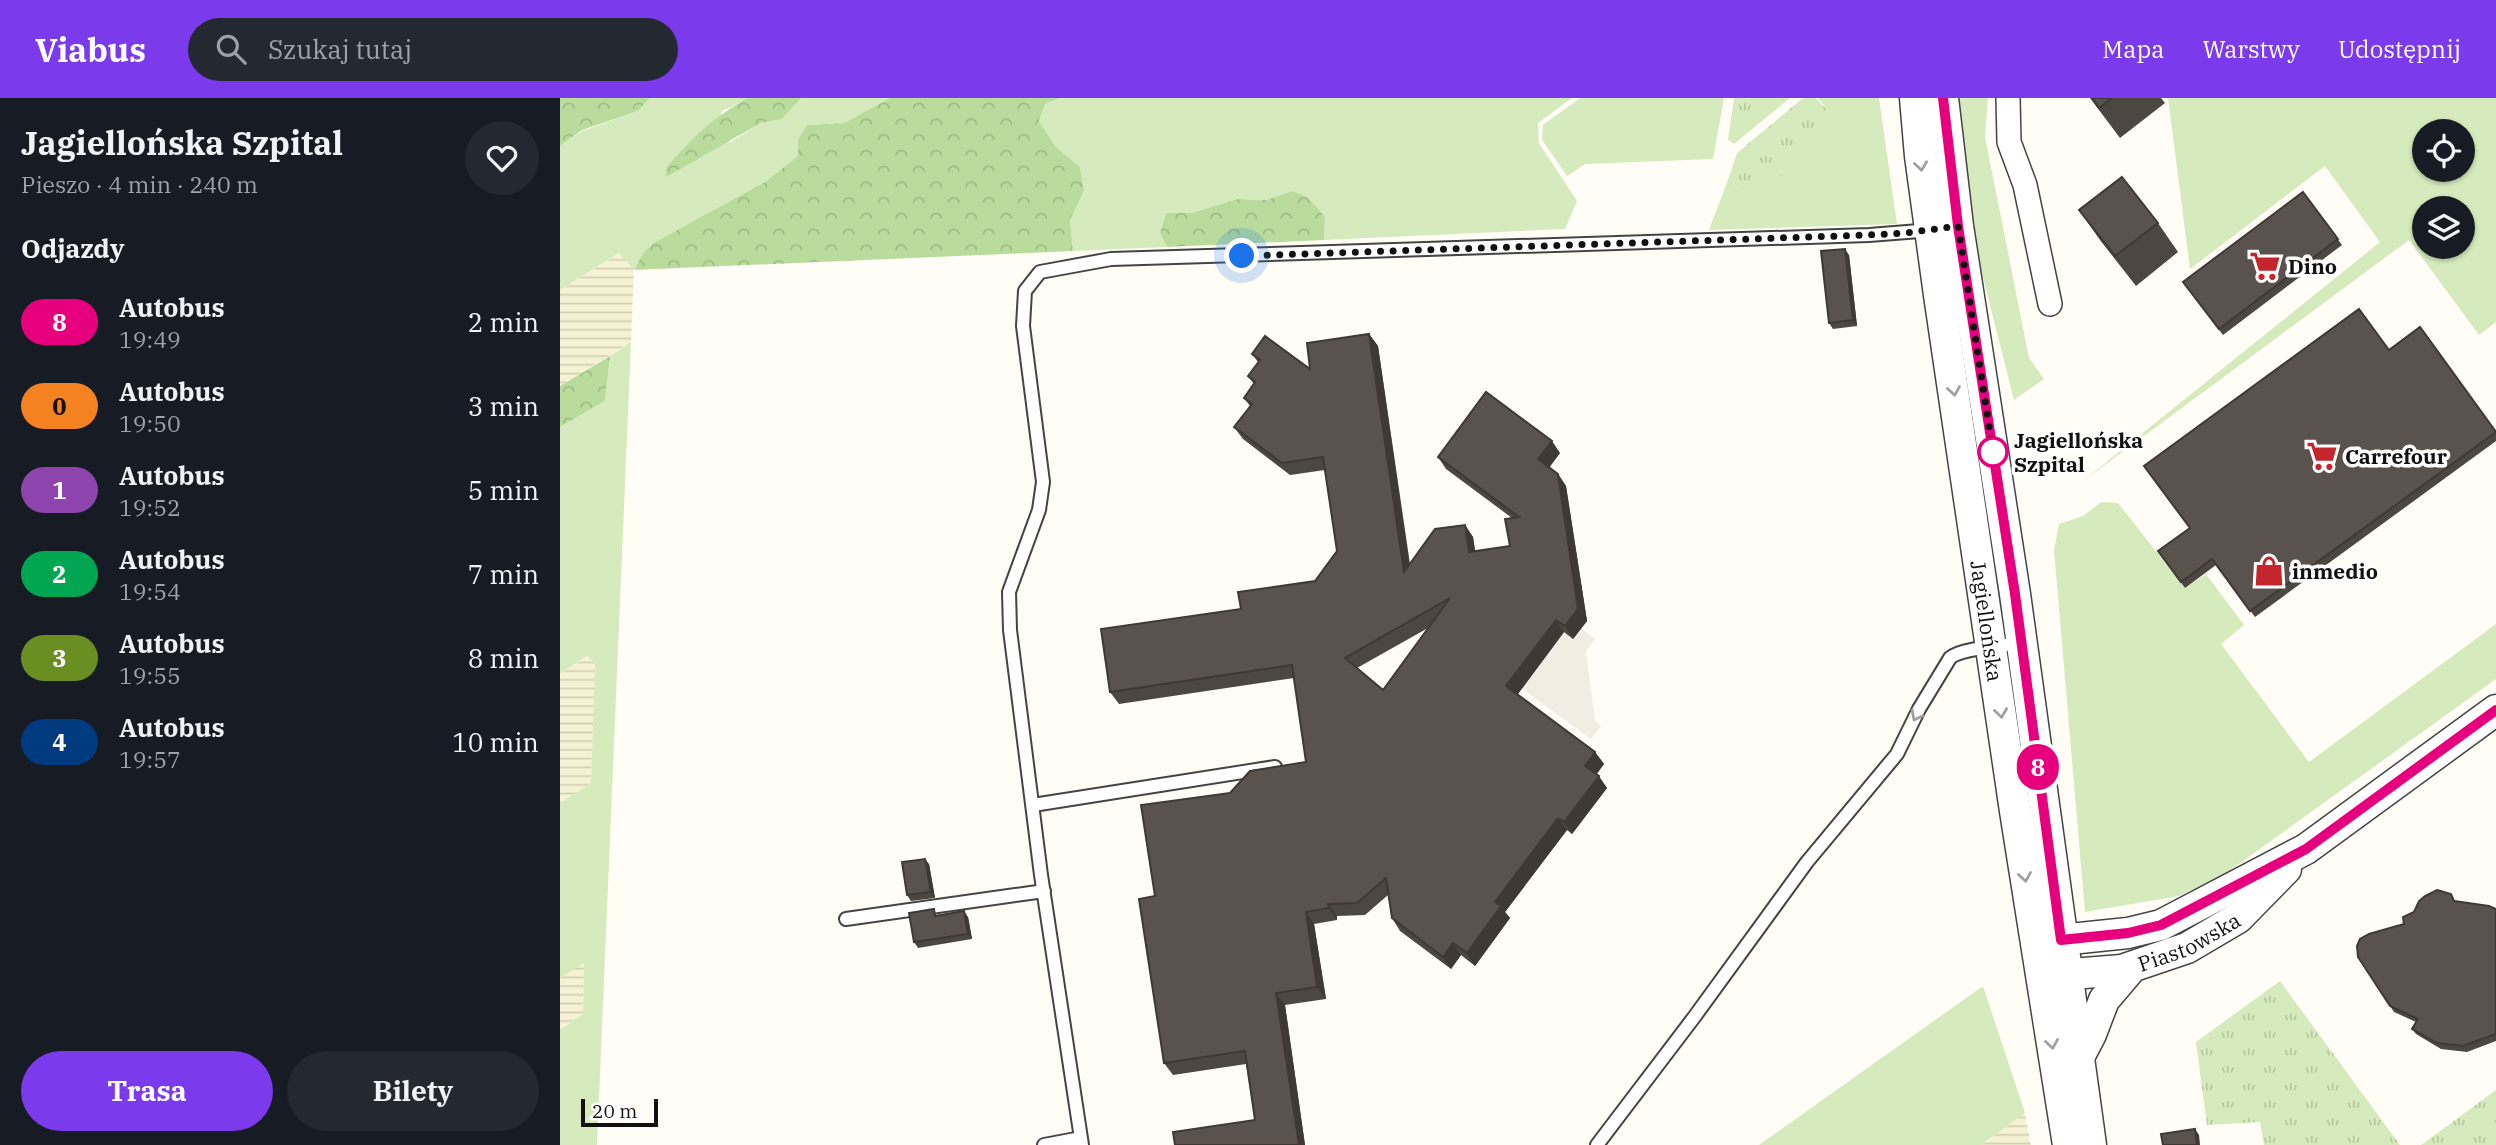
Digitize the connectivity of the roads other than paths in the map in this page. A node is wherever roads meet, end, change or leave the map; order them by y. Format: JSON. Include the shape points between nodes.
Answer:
{"nodes":[{"id":1,"x":1915,"y":98,"type":"edge"},
{"id":2,"x":1943,"y":98,"type":"edge"},
{"id":3,"x":2008,"y":98,"type":"edge"},
{"id":4,"x":1944,"y":228,"type":"junction"},
{"id":5,"x":2050,"y":304,"type":"dead end"},
{"id":6,"x":2021,"y":643,"type":"junction"},
{"id":7,"x":1991,"y":649,"type":"junction"},
{"id":8,"x":2496,"y":710,"type":"edge"},
{"id":9,"x":1275,"y":766,"type":"edge"},
{"id":10,"x":1033,"y":805,"type":"junction"},
{"id":11,"x":2306,"y":849,"type":"junction"},
{"id":12,"x":1044,"y":891,"type":"junction"},
{"id":13,"x":846,"y":919,"type":"dead end"},
{"id":14,"x":2049,"y":942,"type":"junction"},
{"id":15,"x":2132,"y":967,"type":"junction"},
{"id":16,"x":2054,"y":975,"type":"junction"},
{"id":17,"x":2078,"y":1057,"type":"junction"},
{"id":18,"x":1082,"y":1142,"type":"edge"},
{"id":19,"x":1044,"y":1145,"type":"edge"},
{"id":20,"x":1597,"y":1145,"type":"edge"},
{"id":21,"x":2068,"y":1145,"type":"edge"},
{"id":22,"x":2091,"y":1145,"type":"edge"}],
"edges":[{"from":1,"to":4,"type":"street","name":"Jagiellońska","one_way":true,"via":[[1916,123]]},
{"from":2,"to":4,"type":"street","name":"Jagiellońska"},
{"from":3,"to":5,"type":"street","via":[[2009,142],[2025,185]]},
{"from":4,"to":6,"type":"street","name":"Jagiellońska"},
{"from":4,"to":7,"type":"street","name":"Jagiellońska","one_way":true},
{"from":4,"to":10,"type":"lane","via":[[1776,238],[1111,259],[1040,272],[1024,290],[1023,327],[1043,482],[1039,510],[1009,592]]},
{"from":6,"to":7,"type":"lane"},
{"from":6,"to":14,"type":"street","name":"Jagiellońska"},
{"from":7,"to":14,"type":"street","name":"Jagiellońska","one_way":true},
{"from":7,"to":20,"type":"lane","one_way":true,"via":[[1965,650],[1950,658],[1897,754],[1807,862]]},
{"from":8,"to":11,"type":"street","name":"Piastowska"},
{"from":9,"to":10,"type":"lane"},
{"from":10,"to":12,"type":"lane"},
{"from":11,"to":14,"type":"street","name":"Piastowska","via":[[2161,925]]},
{"from":11,"to":15,"type":"street","name":"Piastowska","via":[[2238,918],[2187,948]]},
{"from":12,"to":13,"type":"lane"},
{"from":12,"to":18,"type":"lane"},
{"from":14,"to":16,"type":"street","name":"Jagiellońska"},
{"from":15,"to":16,"type":"street","name":"Piastowska"},
{"from":15,"to":17,"type":"street","via":[[2104,1000]]},
{"from":16,"to":17,"type":"street","name":"Jagiellońska"},
{"from":16,"to":21,"type":"street","name":"Jagiellońska","one_way":true},
{"from":17,"to":22,"type":"street","name":"Jagiellońska"},
{"from":18,"to":19,"type":"lane"}]}
